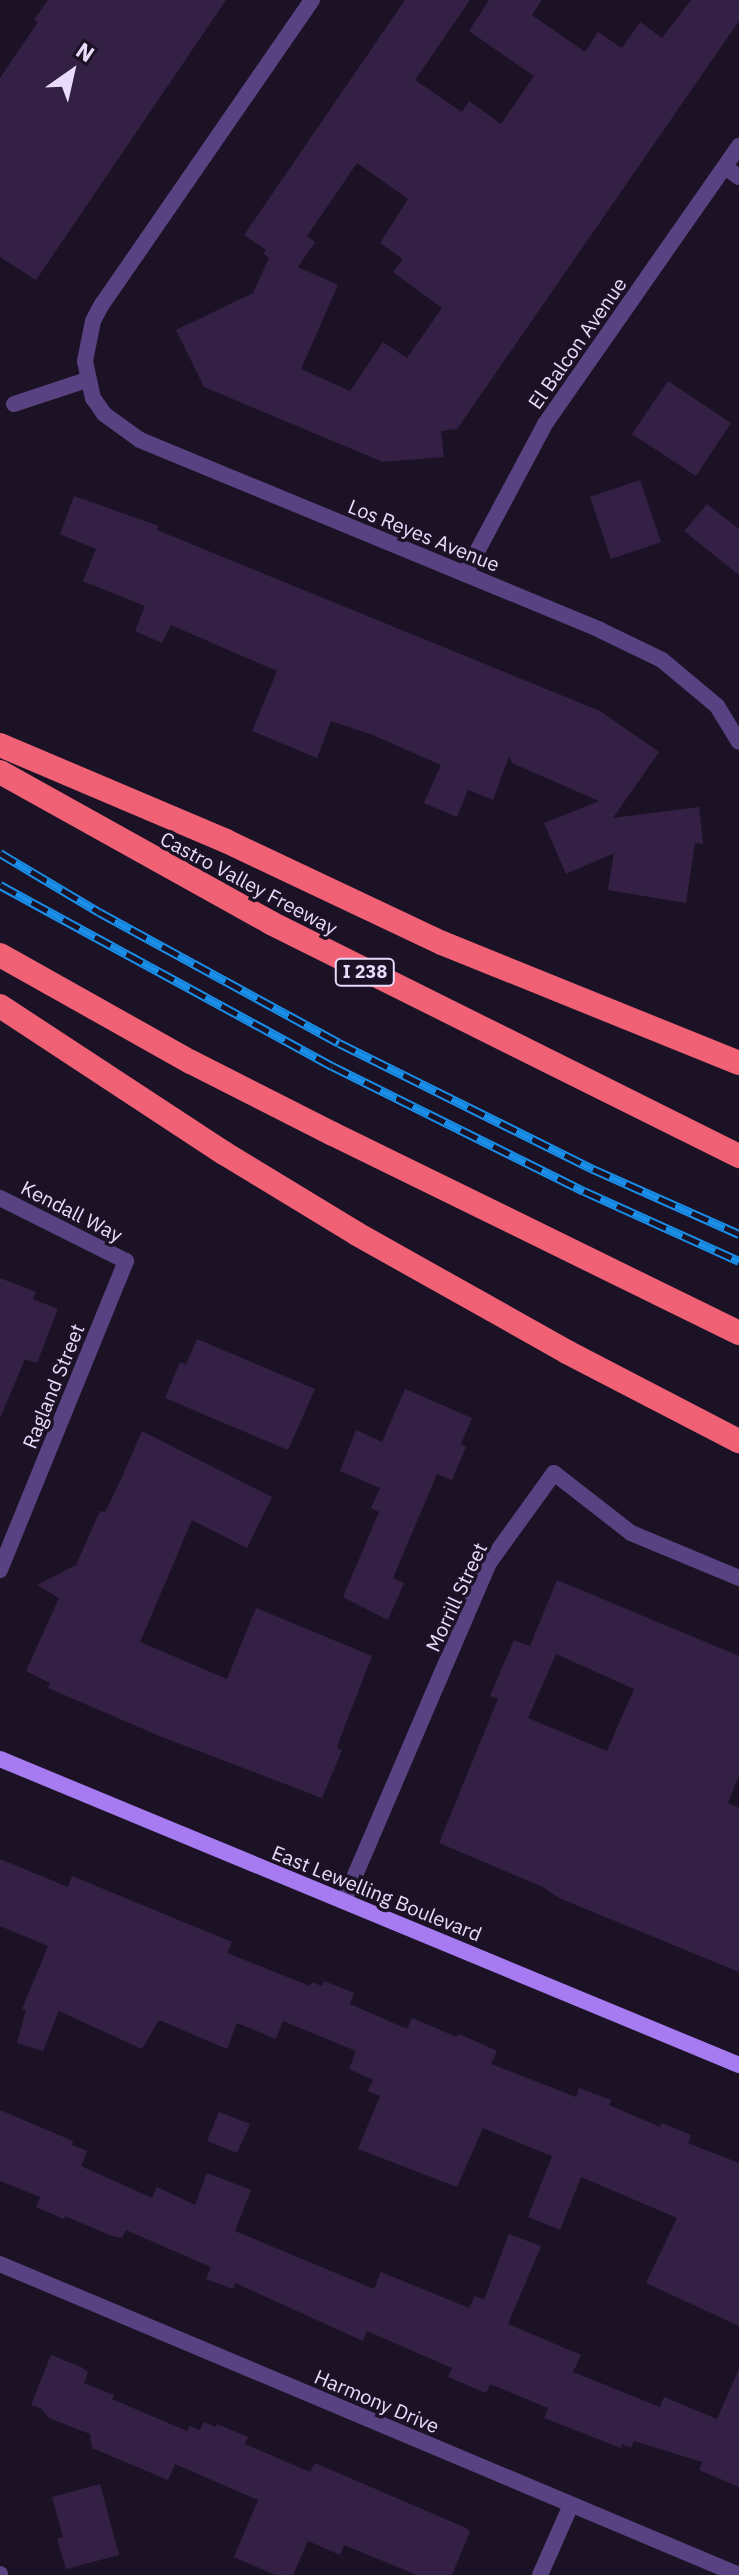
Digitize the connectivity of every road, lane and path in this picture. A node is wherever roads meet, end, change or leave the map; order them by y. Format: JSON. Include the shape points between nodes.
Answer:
{"nodes":[{"id":1,"x":312,"y":0,"type":"edge"},
{"id":2,"x":739,"y":146,"type":"edge"},
{"id":3,"x":725,"y":167,"type":"junction"},
{"id":4,"x":739,"y":177,"type":"edge"},
{"id":5,"x":87,"y":380,"type":"junction"},
{"id":6,"x":14,"y":404,"type":"dead end"},
{"id":7,"x":465,"y":574,"type":"junction"},
{"id":8,"x":739,"y":742,"type":"edge"},
{"id":9,"x":0,"y":745,"type":"edge"},
{"id":10,"x":0,"y":772,"type":"edge"},
{"id":11,"x":0,"y":955,"type":"edge"},
{"id":12,"x":0,"y":1006,"type":"edge"},
{"id":13,"x":739,"y":1063,"type":"edge"},
{"id":14,"x":739,"y":1156,"type":"edge"},
{"id":15,"x":0,"y":1198,"type":"edge"},
{"id":16,"x":126,"y":1261,"type":"joint"},
{"id":17,"x":739,"y":1333,"type":"edge"},
{"id":18,"x":739,"y":1441,"type":"edge"},
{"id":19,"x":0,"y":1570,"type":"edge"},
{"id":20,"x":739,"y":1578,"type":"edge"},
{"id":21,"x":0,"y":1759,"type":"edge"},
{"id":22,"x":344,"y":1901,"type":"junction"},
{"id":23,"x":739,"y":2065,"type":"edge"},
{"id":24,"x":0,"y":2264,"type":"edge"},
{"id":25,"x":571,"y":2505,"type":"junction"},
{"id":26,"x":705,"y":2569,"type":"edge"},
{"id":27,"x":540,"y":2575,"type":"edge"},
{"id":28,"x":739,"y":2575,"type":"edge"}],
"edges":[{"from":1,"to":5,"type":"street","name":"Los Reyes Avenue","via":[[102,304],[88,341]]},
{"from":2,"to":3,"type":"street","name":"El Balcon Avenue"},
{"from":3,"to":4,"type":"street"},
{"from":3,"to":7,"type":"street","name":"El Balcon Avenue","via":[[545,424]]},
{"from":5,"to":6,"type":"street"},
{"from":5,"to":7,"type":"street","name":"Los Reyes Avenue","via":[[104,414],[140,440]]},
{"from":7,"to":8,"type":"street","name":"Los Reyes Avenue","via":[[662,660],[717,706]]},
{"from":9,"to":13,"type":"highway","via":[[226,841],[442,943]]},
{"from":10,"to":14,"type":"highway","name":"Castro Valley Freeway","number":"I 238","via":[[271,923]]},
{"from":11,"to":17,"type":"highway","via":[[191,1062]]},
{"from":12,"to":18,"type":"highway","via":[[357,1234]]},
{"from":15,"to":16,"type":"street","name":"Kendall Way"},
{"from":16,"to":19,"type":"street","name":"Ragland Street"},
{"from":20,"to":22,"type":"street","name":"Morrill Street","via":[[631,1533],[554,1473],[489,1563]]},
{"from":21,"to":22,"type":"main road","name":"East Lewelling Boulevard"},
{"from":22,"to":23,"type":"main road","name":"East Lewelling Boulevard"},
{"from":24,"to":25,"type":"street","name":"Harmony Drive"},
{"from":25,"to":26,"type":"street","name":"Harmony Drive"},
{"from":25,"to":27,"type":"street"},
{"from":26,"to":28,"type":"street","name":"Harmony Drive"}]}
